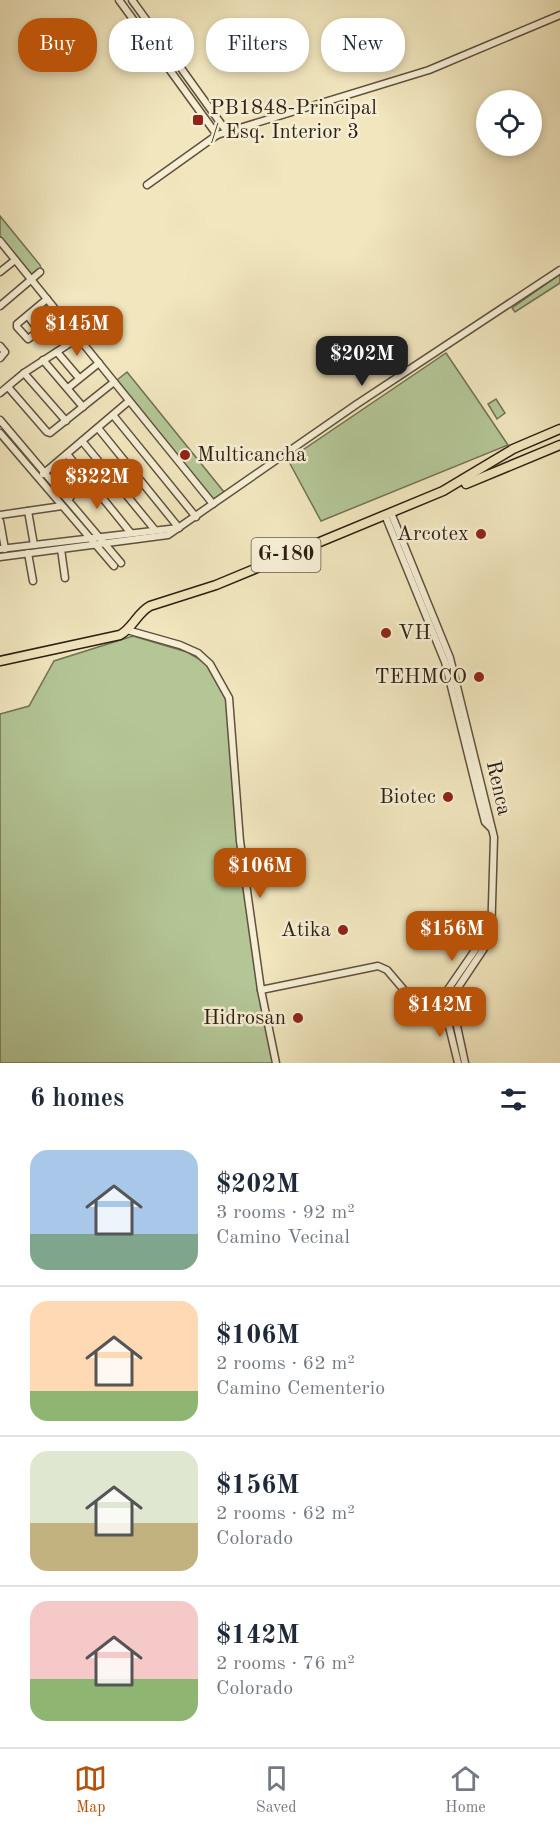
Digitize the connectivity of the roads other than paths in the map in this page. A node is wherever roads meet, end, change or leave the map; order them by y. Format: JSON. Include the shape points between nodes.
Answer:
{"nodes":[{"id":1,"x":119,"y":0,"type":"edge"},
{"id":2,"x":132,"y":0,"type":"edge"},
{"id":3,"x":560,"y":15,"type":"edge"},
{"id":4,"x":228,"y":132,"type":"junction"},
{"id":5,"x":217,"y":135,"type":"junction"},
{"id":6,"x":147,"y":185,"type":"dead end"},
{"id":7,"x":0,"y":241,"type":"edge"},
{"id":8,"x":15,"y":260,"type":"junction"},
{"id":9,"x":560,"y":270,"type":"edge"},
{"id":10,"x":40,"y":272,"type":"dead end"},
{"id":11,"x":0,"y":273,"type":"edge"},
{"id":12,"x":31,"y":280,"type":"junction"},
{"id":13,"x":47,"y":299,"type":"junction"},
{"id":14,"x":0,"y":306,"type":"edge"},
{"id":15,"x":28,"y":316,"type":"junction"},
{"id":16,"x":78,"y":338,"type":"junction"},
{"id":17,"x":0,"y":346,"type":"edge"},
{"id":18,"x":57,"y":352,"type":"junction"},
{"id":19,"x":0,"y":358,"type":"edge"},
{"id":20,"x":43,"y":360,"type":"junction"},
{"id":21,"x":99,"y":363,"type":"junction"},
{"id":22,"x":24,"y":373,"type":"junction"},
{"id":23,"x":79,"y":378,"type":"junction"},
{"id":24,"x":114,"y":382,"type":"junction"},
{"id":25,"x":8,"y":387,"type":"junction"},
{"id":26,"x":68,"y":388,"type":"junction"},
{"id":27,"x":0,"y":393,"type":"edge"},
{"id":28,"x":129,"y":401,"type":"junction"},
{"id":29,"x":83,"y":407,"type":"junction"},
{"id":30,"x":113,"y":415,"type":"junction"},
{"id":31,"x":0,"y":420,"type":"edge"},
{"id":32,"x":66,"y":421,"type":"junction"},
{"id":33,"x":98,"y":428,"type":"junction"},
{"id":34,"x":560,"y":429,"type":"edge"},
{"id":35,"x":0,"y":433,"type":"edge"},
{"id":36,"x":82,"y":441,"type":"junction"},
{"id":37,"x":560,"y":445,"type":"edge"},
{"id":38,"x":67,"y":454,"type":"junction"},
{"id":39,"x":45,"y":472,"type":"junction"},
{"id":40,"x":38,"y":478,"type":"junction"},
{"id":41,"x":86,"y":478,"type":"junction"},
{"id":42,"x":443,"y":491,"type":"junction"},
{"id":43,"x":68,"y":501,"type":"junction"},
{"id":44,"x":213,"y":504,"type":"junction"},
{"id":45,"x":62,"y":506,"type":"junction"},
{"id":46,"x":28,"y":511,"type":"junction"},
{"id":47,"x":388,"y":514,"type":"junction"},
{"id":48,"x":0,"y":515,"type":"edge"},
{"id":49,"x":196,"y":517,"type":"junction"},
{"id":50,"x":0,"y":521,"type":"edge"},
{"id":51,"x":179,"y":528,"type":"junction"},
{"id":52,"x":154,"y":530,"type":"junction"},
{"id":53,"x":130,"y":532,"type":"junction"},
{"id":54,"x":99,"y":536,"type":"junction"},
{"id":55,"x":89,"y":538,"type":"junction"},
{"id":56,"x":105,"y":543,"type":"junction"},
{"id":57,"x":34,"y":545,"type":"junction"},
{"id":58,"x":95,"y":545,"type":"junction"},
{"id":59,"x":2,"y":549,"type":"edge"},
{"id":60,"x":61,"y":549,"type":"junction"},
{"id":61,"x":28,"y":553,"type":"junction"},
{"id":62,"x":0,"y":557,"type":"edge"},
{"id":63,"x":65,"y":578,"type":"dead end"},
{"id":64,"x":33,"y":581,"type":"dead end"},
{"id":65,"x":127,"y":630,"type":"junction"},
{"id":66,"x":0,"y":661,"type":"edge"},
{"id":67,"x":482,"y":940,"type":"dead end"},
{"id":68,"x":261,"y":990,"type":"junction"},
{"id":69,"x":442,"y":998,"type":"junction"},
{"id":70,"x":451,"y":998,"type":"junction"},
{"id":71,"x":445,"y":1007,"type":"junction"},
{"id":72,"x":458,"y":1046,"type":"junction"},
{"id":73,"x":276,"y":1063,"type":"edge"},
{"id":74,"x":458,"y":1063,"type":"edge"},
{"id":75,"x":465,"y":1063,"type":"edge"}],
"edges":[{"from":1,"to":5,"type":"street"},
{"from":2,"to":4,"type":"street"},
{"from":3,"to":4,"type":"street","via":[[418,74]]},
{"from":4,"to":5,"type":"street"},
{"from":5,"to":6,"type":"street"},
{"from":7,"to":8,"type":"street"},
{"from":8,"to":11,"type":"street"},
{"from":8,"to":12,"type":"street"},
{"from":9,"to":44,"type":"street"},
{"from":10,"to":12,"type":"street"},
{"from":12,"to":13,"type":"street"},
{"from":12,"to":14,"type":"street"},
{"from":13,"to":15,"type":"street"},
{"from":13,"to":16,"type":"street"},
{"from":15,"to":15,"type":"street","via":[[39,329],[28,339],[17,326]]},
{"from":16,"to":18,"type":"street"},
{"from":16,"to":21,"type":"street"},
{"from":17,"to":19,"type":"street","via":[[5,352]]},
{"from":18,"to":20,"type":"street"},
{"from":18,"to":23,"type":"street"},
{"from":20,"to":22,"type":"street"},
{"from":20,"to":26,"type":"street"},
{"from":21,"to":23,"type":"street"},
{"from":21,"to":24,"type":"street"},
{"from":22,"to":25,"type":"street"},
{"from":22,"to":32,"type":"street"},
{"from":23,"to":26,"type":"street"},
{"from":24,"to":28,"type":"street"},
{"from":24,"to":29,"type":"street"},
{"from":25,"to":27,"type":"street"},
{"from":25,"to":32,"type":"street","via":[[49,433]]},
{"from":26,"to":29,"type":"street"},
{"from":28,"to":30,"type":"street"},
{"from":28,"to":44,"type":"street"},
{"from":29,"to":32,"type":"street"},
{"from":30,"to":33,"type":"street"},
{"from":30,"to":49,"type":"street"},
{"from":31,"to":39,"type":"street"},
{"from":33,"to":36,"type":"street"},
{"from":33,"to":51,"type":"street"},
{"from":34,"to":42,"type":"main road","number":"G-180","via":[[513,448]]},
{"from":35,"to":40,"type":"street"},
{"from":36,"to":38,"type":"street"},
{"from":36,"to":52,"type":"street"},
{"from":37,"to":42,"type":"main road","number":"G-180"},
{"from":38,"to":39,"type":"street"},
{"from":38,"to":41,"type":"street"},
{"from":39,"to":40,"type":"street"},
{"from":39,"to":43,"type":"street"},
{"from":40,"to":45,"type":"street"},
{"from":41,"to":43,"type":"street"},
{"from":41,"to":53,"type":"street"},
{"from":42,"to":47,"type":"main road","number":"G-180"},
{"from":43,"to":54,"type":"street"},
{"from":44,"to":49,"type":"street"},
{"from":45,"to":46,"type":"street"},
{"from":45,"to":55,"type":"street"},
{"from":46,"to":48,"type":"street"},
{"from":46,"to":57,"type":"street"},
{"from":47,"to":65,"type":"main road","number":"G-180","via":[[202,590],[150,606],[139,613]]},
{"from":47,"to":70,"type":"street","name":"Renca","via":[[433,623],[494,841],[491,938]]},
{"from":49,"to":51,"type":"street"},
{"from":50,"to":59,"type":"street"},
{"from":51,"to":52,"type":"street"},
{"from":51,"to":56,"type":"street","via":[[168,535]]},
{"from":52,"to":53,"type":"street"},
{"from":53,"to":54,"type":"street"},
{"from":54,"to":55,"type":"street"},
{"from":54,"to":56,"type":"street"},
{"from":55,"to":57,"type":"street"},
{"from":55,"to":58,"type":"street"},
{"from":56,"to":58,"type":"street"},
{"from":56,"to":58,"type":"street","via":[[117,564]]},
{"from":57,"to":59,"type":"street"},
{"from":58,"to":60,"type":"street"},
{"from":60,"to":61,"type":"street"},
{"from":60,"to":63,"type":"street"},
{"from":61,"to":62,"type":"street"},
{"from":61,"to":64,"type":"street"},
{"from":65,"to":66,"type":"main road","number":"G-180","via":[[116,637]]},
{"from":65,"to":68,"type":"street","via":[[198,653],[210,664],[229,698],[240,841]]},
{"from":67,"to":69,"type":"street"},
{"from":68,"to":69,"type":"street","via":[[378,966],[387,970],[410,997]]},
{"from":68,"to":73,"type":"street"},
{"from":69,"to":70,"type":"street"},
{"from":69,"to":71,"type":"street"},
{"from":70,"to":71,"type":"street","name":"Renca"},
{"from":70,"to":72,"type":"street"},
{"from":71,"to":72,"type":"street"},
{"from":72,"to":74,"type":"street"},
{"from":72,"to":75,"type":"street"}]}
